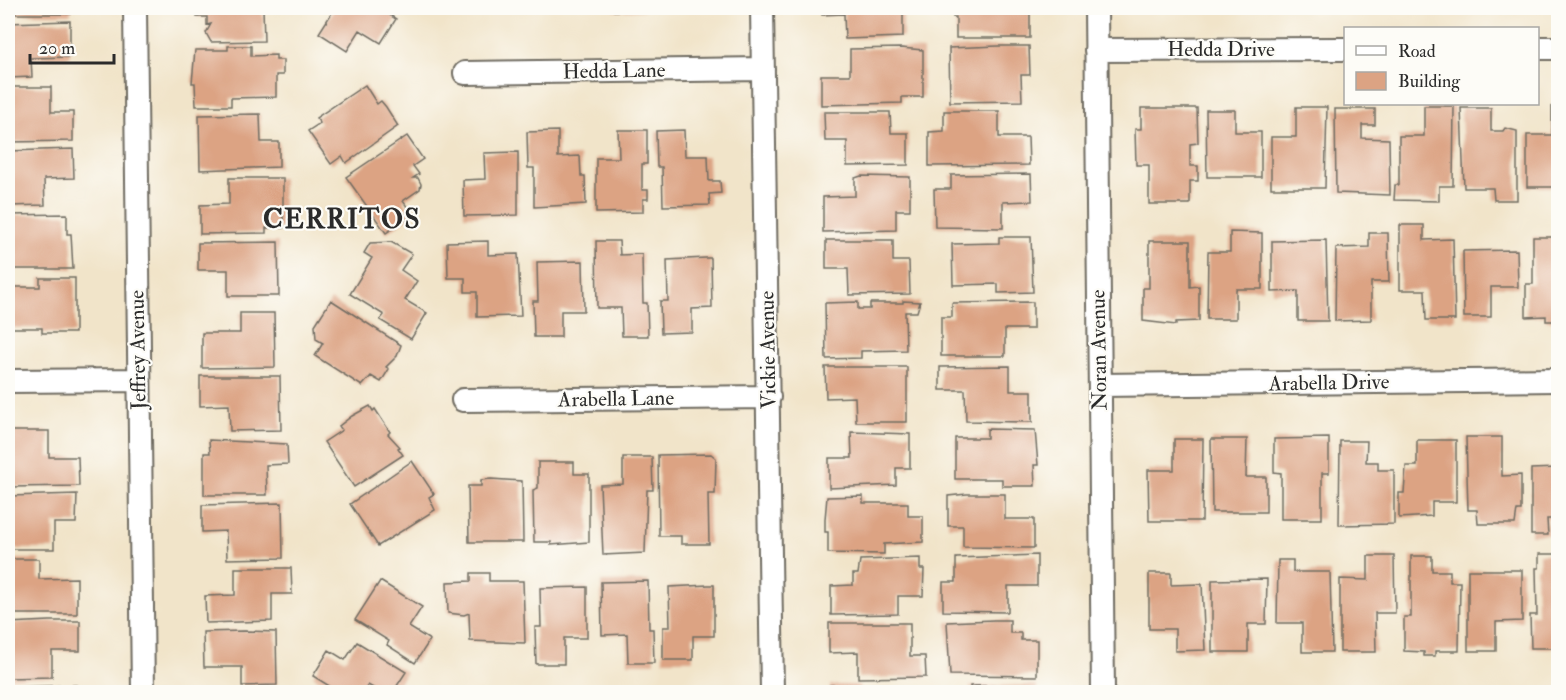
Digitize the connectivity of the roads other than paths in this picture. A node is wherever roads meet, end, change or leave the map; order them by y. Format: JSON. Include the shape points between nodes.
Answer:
{"nodes":[{"id":1,"x":135,"y":8,"type":"edge"},
{"id":2,"x":762,"y":8,"type":"edge"},
{"id":3,"x":1096,"y":8,"type":"edge"},
{"id":4,"x":1539,"y":48,"type":"edge"},
{"id":5,"x":1558,"y":48,"type":"edge"},
{"id":6,"x":1344,"y":49,"type":"edge"},
{"id":7,"x":1096,"y":50,"type":"junction"},
{"id":8,"x":763,"y":69,"type":"junction"},
{"id":9,"x":465,"y":73,"type":"dead end"},
{"id":10,"x":138,"y":380,"type":"junction"},
{"id":11,"x":1558,"y":380,"type":"edge"},
{"id":12,"x":8,"y":381,"type":"edge"},
{"id":13,"x":1100,"y":385,"type":"junction"},
{"id":14,"x":769,"y":397,"type":"junction"},
{"id":15,"x":464,"y":400,"type":"dead end"},
{"id":16,"x":143,"y":693,"type":"edge"},
{"id":17,"x":772,"y":693,"type":"edge"},
{"id":18,"x":1103,"y":693,"type":"edge"}],
"edges":[{"from":1,"to":10,"type":"street","name":"Jeffrey Avenue"},
{"from":2,"to":8,"type":"street","name":"Vickie Avenue"},
{"from":3,"to":7,"type":"street","name":"Noran Avenue"},
{"from":4,"to":5,"type":"street"},
{"from":6,"to":7,"type":"street","name":"Hedda Drive"},
{"from":7,"to":13,"type":"street","name":"Noran Avenue"},
{"from":8,"to":9,"type":"street","name":"Hedda Lane"},
{"from":8,"to":14,"type":"street","name":"Vickie Avenue"},
{"from":10,"to":12,"type":"street"},
{"from":10,"to":16,"type":"street","name":"Jeffrey Avenue"},
{"from":11,"to":13,"type":"street","name":"Arabella Drive"},
{"from":13,"to":18,"type":"street","name":"Noran Avenue"},
{"from":14,"to":15,"type":"street","name":"Arabella Lane"},
{"from":14,"to":17,"type":"street","name":"Vickie Avenue"}]}
